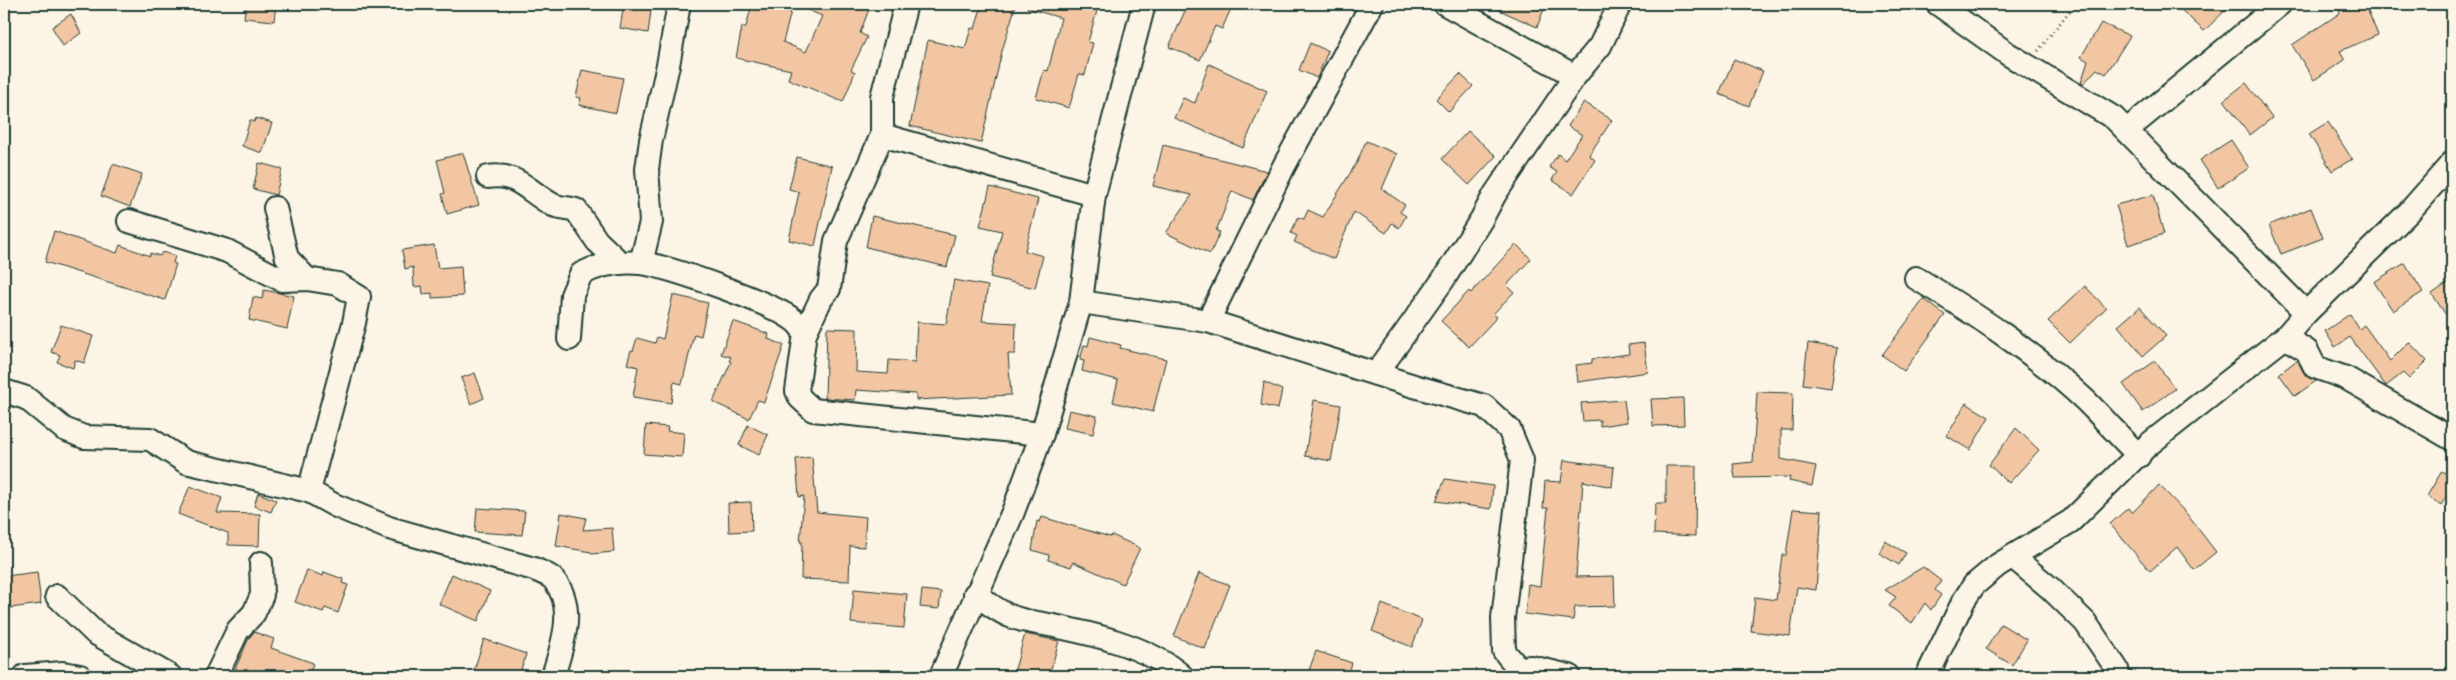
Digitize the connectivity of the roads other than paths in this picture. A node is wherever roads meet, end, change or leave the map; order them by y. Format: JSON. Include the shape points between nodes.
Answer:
{"nodes":[{"id":1,"x":679,"y":4,"type":"edge"},
{"id":2,"x":906,"y":4,"type":"edge"},
{"id":3,"x":1144,"y":4,"type":"edge"},
{"id":4,"x":1372,"y":4,"type":"edge"},
{"id":5,"x":1445,"y":4,"type":"edge"},
{"id":6,"x":1620,"y":4,"type":"edge"},
{"id":7,"x":1938,"y":4,"type":"edge"},
{"id":8,"x":2280,"y":4,"type":"edge"},
{"id":9,"x":1575,"y":76,"type":"junction"},
{"id":10,"x":2127,"y":130,"type":"junction"},
{"id":11,"x":882,"y":135,"type":"junction"},
{"id":12,"x":2452,"y":163,"type":"edge"},
{"id":13,"x":488,"y":177,"type":"dead end"},
{"id":14,"x":2452,"y":190,"type":"edge"},
{"id":15,"x":2425,"y":193,"type":"junction"},
{"id":16,"x":1094,"y":195,"type":"junction"},
{"id":17,"x":275,"y":208,"type":"dead end"},
{"id":18,"x":129,"y":221,"type":"dead end"},
{"id":19,"x":619,"y":262,"type":"junction"},
{"id":20,"x":642,"y":263,"type":"junction"},
{"id":21,"x":1916,"y":278,"type":"dead end"},
{"id":22,"x":306,"y":279,"type":"junction"},
{"id":23,"x":1081,"y":302,"type":"junction"},
{"id":24,"x":2306,"y":313,"type":"junction"},
{"id":25,"x":1208,"y":321,"type":"junction"},
{"id":26,"x":804,"y":333,"type":"junction"},
{"id":27,"x":2285,"y":337,"type":"junction"},
{"id":28,"x":569,"y":339,"type":"dead end"},
{"id":29,"x":1376,"y":374,"type":"junction"},
{"id":30,"x":4,"y":391,"type":"edge"},
{"id":31,"x":1042,"y":434,"type":"junction"},
{"id":32,"x":2452,"y":439,"type":"edge"},
{"id":33,"x":2139,"y":456,"type":"junction"},
{"id":34,"x":309,"y":491,"type":"junction"},
{"id":35,"x":2013,"y":557,"type":"junction"},
{"id":36,"x":262,"y":563,"type":"dead end"},
{"id":37,"x":975,"y":594,"type":"junction"},
{"id":38,"x":57,"y":596,"type":"dead end"},
{"id":39,"x":25,"y":676,"type":"edge"},
{"id":40,"x":80,"y":676,"type":"edge"},
{"id":41,"x":161,"y":676,"type":"edge"},
{"id":42,"x":216,"y":676,"type":"edge"},
{"id":43,"x":553,"y":676,"type":"edge"},
{"id":44,"x":940,"y":676,"type":"edge"},
{"id":45,"x":1182,"y":676,"type":"edge"},
{"id":46,"x":1569,"y":676,"type":"edge"},
{"id":47,"x":1927,"y":676,"type":"edge"},
{"id":48,"x":2118,"y":676,"type":"edge"}],
"edges":[{"from":1,"to":20,"type":"street","via":[[646,169],[652,222]]},
{"from":2,"to":11,"type":"street","via":[[882,97]]},
{"from":3,"to":16,"type":"street"},
{"from":4,"to":25,"type":"street","via":[[1284,166]]},
{"from":5,"to":9,"type":"street"},
{"from":6,"to":9,"type":"street","via":[[1600,46]]},
{"from":7,"to":10,"type":"street","via":[[2008,54],[2096,106]]},
{"from":8,"to":10,"type":"street"},
{"from":9,"to":29,"type":"street","via":[[1495,194],[1443,280]]},
{"from":10,"to":24,"type":"street"},
{"from":11,"to":16,"type":"street"},
{"from":11,"to":26,"type":"street","via":[[836,242],[829,289]]},
{"from":12,"to":15,"type":"street"},
{"from":13,"to":19,"type":"street","via":[[513,177],[555,206],[576,210],[597,242]]},
{"from":14,"to":15,"type":"street"},
{"from":15,"to":24,"type":"street"},
{"from":16,"to":23,"type":"street"},
{"from":17,"to":22,"type":"street","via":[[287,258]]},
{"from":18,"to":22,"type":"street","via":[[228,251],[282,280]]},
{"from":19,"to":20,"type":"street"},
{"from":19,"to":28,"type":"street","via":[[581,274],[572,295]]},
{"from":20,"to":26,"type":"street","via":[[706,282],[779,311],[796,321]]},
{"from":21,"to":33,"type":"street","via":[[1983,320],[2066,385]]},
{"from":22,"to":34,"type":"street","via":[[338,284],[359,297]]},
{"from":23,"to":25,"type":"street"},
{"from":23,"to":31,"type":"street"},
{"from":24,"to":27,"type":"street"},
{"from":25,"to":29,"type":"street"},
{"from":26,"to":31,"type":"street","via":[[797,391],[814,410]]},
{"from":27,"to":32,"type":"street","via":[[2307,351],[2316,366],[2346,378]]},
{"from":27,"to":33,"type":"street","via":[[2148,445]]},
{"from":29,"to":46,"type":"street","via":[[1484,406],[1509,429],[1522,460],[1503,618],[1504,650],[1518,668],[1531,667]]},
{"from":30,"to":34,"type":"street","via":[[26,398],[73,434],[150,439],[186,462]]},
{"from":31,"to":37,"type":"street","via":[[1013,512]]},
{"from":33,"to":35,"type":"street","via":[[2071,521]]},
{"from":34,"to":43,"type":"street","via":[[389,528],[534,569],[554,578],[567,613],[565,635]]},
{"from":35,"to":47,"type":"street","via":[[1974,585]]},
{"from":35,"to":48,"type":"street","via":[[2085,622],[2117,668]]},
{"from":36,"to":42,"type":"street","via":[[262,595],[254,613],[238,630]]},
{"from":37,"to":44,"type":"street"},
{"from":37,"to":45,"type":"street","via":[[1011,617],[1098,635],[1169,664]]},
{"from":38,"to":41,"type":"street","via":[[95,633]]},
{"from":39,"to":40,"type":"street","via":[[63,673]]}]}
